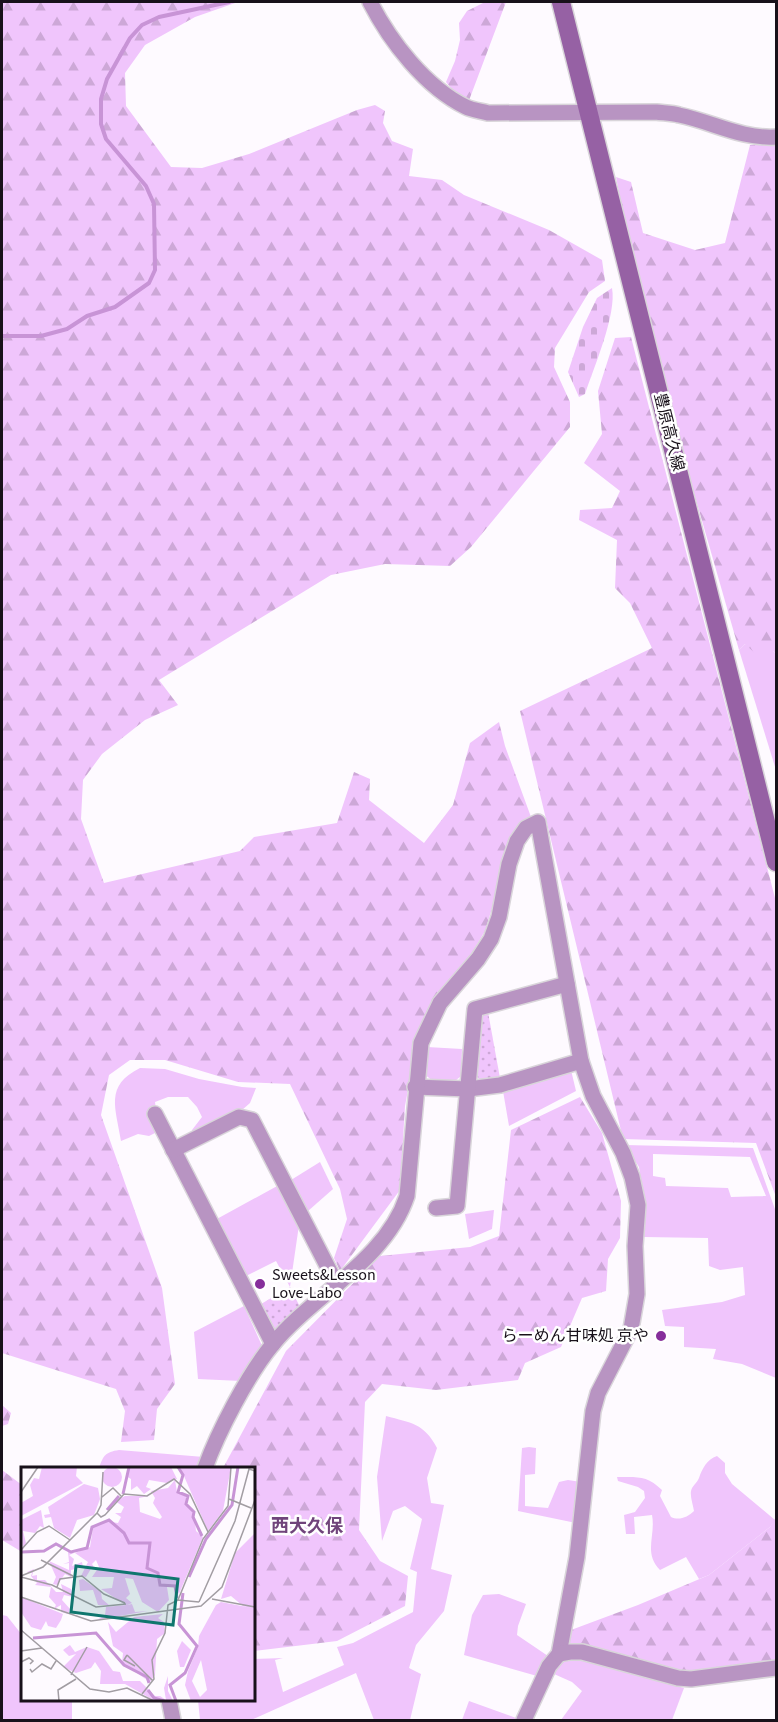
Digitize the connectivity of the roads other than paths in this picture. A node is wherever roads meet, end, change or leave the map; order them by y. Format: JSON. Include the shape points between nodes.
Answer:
{"nodes":[{"id":1,"x":370,"y":2,"type":"edge"},
{"id":2,"x":561,"y":2,"type":"edge"},
{"id":3,"x":588,"y":111,"type":"junction"},
{"id":4,"x":777,"y":137,"type":"edge"},
{"id":5,"x":777,"y":862,"type":"edge"},
{"id":6,"x":567,"y":984,"type":"junction"},
{"id":7,"x":581,"y":1061,"type":"junction"},
{"id":8,"x":415,"y":1086,"type":"junction"},
{"id":9,"x":468,"y":1089,"type":"junction"},
{"id":10,"x":155,"y":1114,"type":"dead end"},
{"id":11,"x":173,"y":1150,"type":"junction"},
{"id":12,"x":436,"y":1208,"type":"dead end"},
{"id":13,"x":337,"y":1285,"type":"junction"},
{"id":14,"x":273,"y":1344,"type":"junction"},
{"id":15,"x":205,"y":1467,"type":"edge"},
{"id":16,"x":559,"y":1654,"type":"junction"},
{"id":17,"x":777,"y":1668,"type":"edge"},
{"id":18,"x":170,"y":1701,"type":"edge"},
{"id":19,"x":172,"y":1720,"type":"edge"},
{"id":20,"x":524,"y":1720,"type":"edge"}],
"edges":[{"from":1,"to":3,"type":"street","via":[[393,41],[412,63],[446,95],[467,108],[488,113]]},
{"from":2,"to":3,"type":"main road","name":"豊原高久線"},
{"from":3,"to":4,"type":"street","via":[[656,111],[739,134]]},
{"from":3,"to":5,"type":"main road","name":"豊原高久線"},
{"from":6,"to":7,"type":"street"},
{"from":6,"to":8,"type":"street","via":[[538,822],[526,828],[518,841],[491,939],[433,1016],[421,1043]]},
{"from":6,"to":9,"type":"street","via":[[475,1009]]},
{"from":7,"to":9,"type":"street","via":[[500,1085]]},
{"from":7,"to":16,"type":"street","via":[[593,1096],[632,1177],[638,1206],[637,1294],[630,1335],[598,1393],[593,1411],[577,1557]]},
{"from":8,"to":9,"type":"street"},
{"from":8,"to":13,"type":"street","via":[[403,1209],[369,1254]]},
{"from":9,"to":12,"type":"street","via":[[457,1206]]},
{"from":10,"to":11,"type":"street"},
{"from":11,"to":13,"type":"street","via":[[239,1117],[252,1120]]},
{"from":11,"to":14,"type":"street"},
{"from":13,"to":14,"type":"street"},
{"from":14,"to":15,"type":"street","via":[[246,1386]]},
{"from":16,"to":17,"type":"street","via":[[582,1652],[691,1680]]},
{"from":16,"to":20,"type":"street","via":[[549,1666]]},
{"from":18,"to":19,"type":"street"}]}
